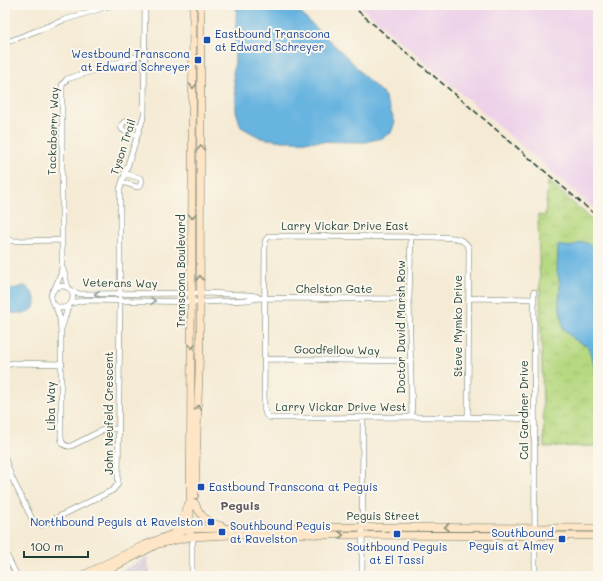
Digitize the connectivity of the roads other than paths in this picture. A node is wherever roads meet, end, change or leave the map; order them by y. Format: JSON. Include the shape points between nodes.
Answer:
{"nodes":[{"id":1,"x":112,"y":5,"type":"edge"},
{"id":2,"x":145,"y":5,"type":"edge"},
{"id":3,"x":193,"y":5,"type":"edge"},
{"id":4,"x":201,"y":5,"type":"edge"},
{"id":5,"x":5,"y":43,"type":"edge"},
{"id":6,"x":144,"y":54,"type":"junction"},
{"id":7,"x":5,"y":70,"type":"edge"},
{"id":8,"x":140,"y":126,"type":"junction"},
{"id":9,"x":137,"y":135,"type":"junction"},
{"id":10,"x":5,"y":142,"type":"edge"},
{"id":11,"x":124,"y":173,"type":"junction"},
{"id":12,"x":122,"y":182,"type":"junction"},
{"id":13,"x":5,"y":234,"type":"edge"},
{"id":14,"x":411,"y":236,"type":"junction"},
{"id":15,"x":461,"y":239,"type":"joint"},
{"id":16,"x":61,"y":240,"type":"junction"},
{"id":17,"x":62,"y":266,"type":"junction"},
{"id":18,"x":55,"y":288,"type":"junction"},
{"id":19,"x":70,"y":289,"type":"junction"},
{"id":20,"x":534,"y":292,"type":"dead end"},
{"id":21,"x":192,"y":293,"type":"junction"},
{"id":22,"x":200,"y":293,"type":"junction"},
{"id":23,"x":120,"y":294,"type":"junction"},
{"id":24,"x":262,"y":298,"type":"junction"},
{"id":25,"x":469,"y":298,"type":"junction"},
{"id":26,"x":409,"y":299,"type":"junction"},
{"id":27,"x":534,"y":299,"type":"junction"},
{"id":28,"x":120,"y":300,"type":"junction"},
{"id":29,"x":192,"y":302,"type":"junction"},
{"id":30,"x":200,"y":302,"type":"junction"},
{"id":31,"x":70,"y":305,"type":"junction"},
{"id":32,"x":56,"y":307,"type":"junction"},
{"id":33,"x":61,"y":332,"type":"junction"},
{"id":34,"x":264,"y":359,"type":"junction"},
{"id":35,"x":410,"y":360,"type":"junction"},
{"id":36,"x":62,"y":364,"type":"junction"},
{"id":37,"x":5,"y":368,"type":"edge"},
{"id":38,"x":468,"y":416,"type":"junction"},
{"id":39,"x":412,"y":417,"type":"junction"},
{"id":40,"x":363,"y":418,"type":"junction"},
{"id":41,"x":534,"y":419,"type":"junction"},
{"id":42,"x":119,"y":429,"type":"junction"},
{"id":43,"x":5,"y":458,"type":"edge"},
{"id":44,"x":11,"y":476,"type":"junction"},
{"id":45,"x":5,"y":479,"type":"edge"},
{"id":46,"x":193,"y":500,"type":"junction"},
{"id":47,"x":227,"y":527,"type":"junction"},
{"id":48,"x":362,"y":527,"type":"junction"},
{"id":49,"x":536,"y":528,"type":"junction"},
{"id":50,"x":598,"y":528,"type":"edge"},
{"id":51,"x":192,"y":533,"type":"junction"},
{"id":52,"x":170,"y":535,"type":"junction"},
{"id":53,"x":362,"y":535,"type":"junction"},
{"id":54,"x":535,"y":536,"type":"junction"},
{"id":55,"x":598,"y":536,"type":"edge"},
{"id":56,"x":5,"y":552,"type":"edge"},
{"id":57,"x":17,"y":576,"type":"edge"},
{"id":58,"x":82,"y":576,"type":"edge"},
{"id":59,"x":97,"y":576,"type":"edge"},
{"id":60,"x":192,"y":576,"type":"edge"},
{"id":61,"x":362,"y":576,"type":"edge"},
{"id":62,"x":535,"y":576,"type":"edge"}],
"edges":[{"from":1,"to":5,"type":"street"},
{"from":2,"to":6,"type":"street","name":"Tyson Trail"},
{"from":3,"to":21,"type":"street","name":"Transcona Boulevard","one_way":true},
{"from":22,"to":4,"type":"street","name":"Transcona Boulevard","one_way":true},
{"from":6,"to":8,"type":"street","name":"Tyson Trail","via":[[144,115]]},
{"from":6,"to":16,"type":"street","name":"Tackaberry Way","via":[[67,79],[62,85]]},
{"from":7,"to":10,"type":"street"},
{"from":8,"to":9,"type":"street","name":"Tyson Trail"},
{"from":8,"to":9,"type":"street","via":[[126,121],[121,127]]},
{"from":9,"to":11,"type":"street","name":"Tyson Trail"},
{"from":11,"to":12,"type":"street","name":"Tyson Trail"},
{"from":11,"to":12,"type":"street","via":[[140,178],[142,182],[137,187]]},
{"from":12,"to":23,"type":"street","name":"Tyson Trail"},
{"from":13,"to":16,"type":"street","via":[[12,240]]},
{"from":14,"to":15,"type":"street","name":"Larry Vickar Drive East"},
{"from":14,"to":24,"type":"street","name":"Larry Vickar Drive East","via":[[269,236],[264,241]]},
{"from":14,"to":26,"type":"street","name":"Doctor David Marsh Row"},
{"from":15,"to":25,"type":"street","name":"Steve Mymko Drive","via":[[468,248]]},
{"from":16,"to":17,"type":"street","name":"Tackaberry Way"},
{"from":17,"to":18,"type":"street"},
{"from":17,"to":19,"type":"street"},
{"from":18,"to":19,"type":"street","via":[[61,285]]},
{"from":18,"to":32,"type":"street","via":[[50,298]]},
{"from":23,"to":19,"type":"street","name":"Veterans Way","one_way":true,"via":[[80,294]]},
{"from":19,"to":31,"type":"street","via":[[74,297]]},
{"from":20,"to":27,"type":"street","name":"Cal Gardner Drive"},
{"from":21,"to":22,"type":"street","name":"Chelston Gate"},
{"from":21,"to":23,"type":"street","name":"Veterans Way"},
{"from":21,"to":29,"type":"street","name":"Transcona Boulevard"},
{"from":22,"to":24,"type":"street","name":"Chelston Gate"},
{"from":22,"to":30,"type":"street","name":"Transcona Boulevard"},
{"from":23,"to":28,"type":"street","name":"John Neufeld Crescent"},
{"from":24,"to":26,"type":"street","name":"Chelston Gate"},
{"from":24,"to":30,"type":"street","name":"Chelston Gate"},
{"from":24,"to":34,"type":"street","name":"Larry Vickar Drive West"},
{"from":25,"to":27,"type":"street"},
{"from":25,"to":38,"type":"street","name":"Steve Mymko Drive"},
{"from":26,"to":35,"type":"street","name":"Doctor David Marsh Row"},
{"from":27,"to":41,"type":"street","name":"Cal Gardner Drive"},
{"from":28,"to":29,"type":"street","name":"Veterans Way","one_way":true},
{"from":28,"to":31,"type":"street","name":"Veterans Way","via":[[85,300]]},
{"from":28,"to":42,"type":"street","name":"John Neufeld Crescent"},
{"from":29,"to":30,"type":"street","name":"Chelston Gate"},
{"from":29,"to":46,"type":"street","name":"Transcona Boulevard","one_way":true},
{"from":46,"to":30,"type":"street","name":"Transcona Boulevard","one_way":true,"via":[[198,433]]},
{"from":31,"to":32,"type":"street","via":[[62,309]]},
{"from":31,"to":33,"type":"street","name":"Liba Way"},
{"from":32,"to":33,"type":"street","name":"Liba Way"},
{"from":33,"to":36,"type":"street","name":"Liba Way"},
{"from":34,"to":35,"type":"street","name":"Goodfellow Way"},
{"from":34,"to":40,"type":"street","name":"Larry Vickar Drive West","via":[[264,408],[266,415],[271,418]]},
{"from":35,"to":39,"type":"street","name":"Doctor David Marsh Row"},
{"from":36,"to":37,"type":"street","via":[[12,364]]},
{"from":36,"to":42,"type":"street","name":"Liba Way","via":[[63,443],[72,446],[104,429]]},
{"from":38,"to":39,"type":"street","name":"Larry Vickar Drive West"},
{"from":38,"to":41,"type":"street","name":"Larry Vickar Drive West"},
{"from":39,"to":40,"type":"street","name":"Larry Vickar Drive West"},
{"from":40,"to":48,"type":"street"},
{"from":41,"to":49,"type":"street","name":"Cal Gardner Drive"},
{"from":42,"to":44,"type":"street","name":"John Neufeld Crescent","via":[[119,480],[116,488],[42,525],[34,522]]},
{"from":43,"to":44,"type":"street","name":"John Neufeld Crescent"},
{"from":44,"to":45,"type":"street"},
{"from":46,"to":47,"type":"street","via":[[203,518]]},
{"from":46,"to":51,"type":"street","name":"Transcona Boulevard"},
{"from":46,"to":52,"type":"street","via":[[179,528]]},
{"from":47,"to":48,"type":"street","name":"Peguis Street"},
{"from":47,"to":51,"type":"street","name":"Peguis Street"},
{"from":49,"to":48,"type":"street","name":"Peguis Street","one_way":true},
{"from":48,"to":53,"type":"street"},
{"from":49,"to":50,"type":"street","name":"Peguis Street"},
{"from":49,"to":54,"type":"street","name":"Cal Gardner Drive"},
{"from":51,"to":52,"type":"street","name":"Peguis Street"},
{"from":51,"to":53,"type":"street","name":"Peguis Street","one_way":true},
{"from":51,"to":59,"type":"street","name":"Peguis Street","via":[[158,544]]},
{"from":51,"to":60,"type":"street"},
{"from":52,"to":58,"type":"street","name":"Peguis Street"},
{"from":53,"to":54,"type":"street","name":"Peguis Street"},
{"from":53,"to":61,"type":"street"},
{"from":54,"to":55,"type":"street","name":"Peguis Street"},
{"from":54,"to":62,"type":"street","name":"Cal Gardner Drive"},
{"from":56,"to":57,"type":"street"}]}
